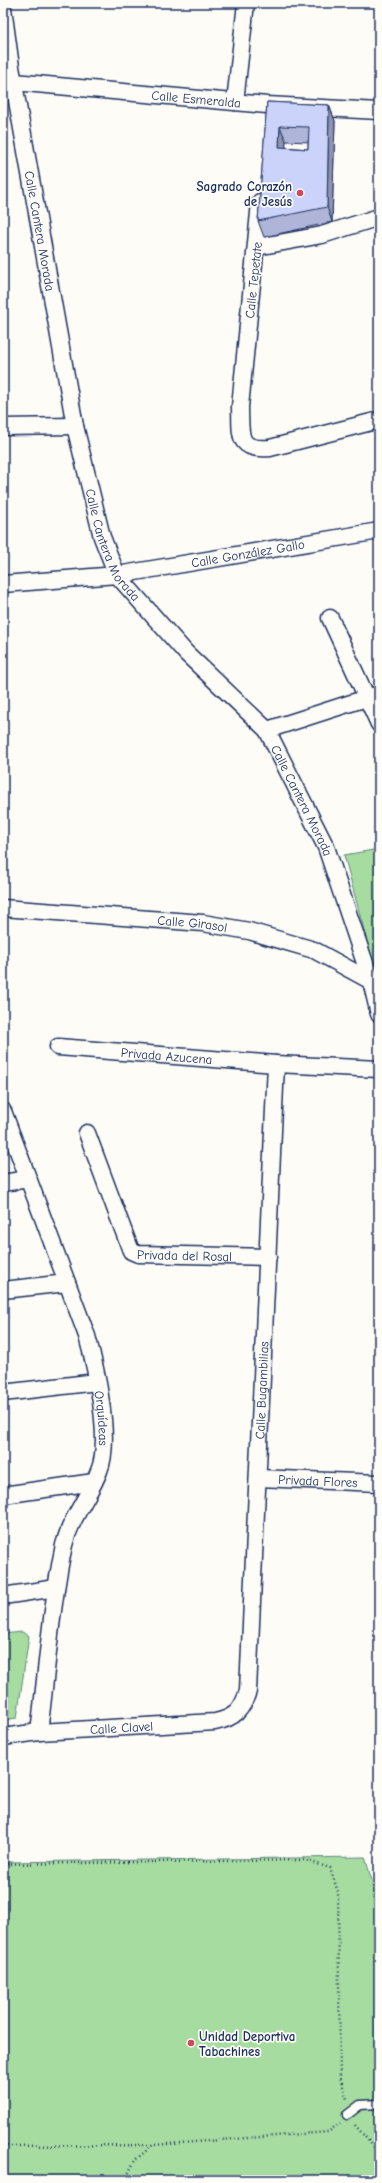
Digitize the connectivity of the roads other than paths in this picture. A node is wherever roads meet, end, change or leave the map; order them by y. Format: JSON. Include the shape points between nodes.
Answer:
{"nodes":[{"id":1,"x":246,"y":3,"type":"edge"},
{"id":2,"x":3,"y":8,"type":"edge"},
{"id":3,"x":5,"y":41,"type":"edge"},
{"id":4,"x":14,"y":82,"type":"junction"},
{"id":5,"x":235,"y":102,"type":"junction"},
{"id":6,"x":379,"y":111,"type":"edge"},
{"id":7,"x":261,"y":184,"type":"edge"},
{"id":8,"x":379,"y":217,"type":"edge"},
{"id":9,"x":257,"y":247,"type":"junction"},
{"id":10,"x":379,"y":420,"type":"edge"},
{"id":11,"x":3,"y":426,"type":"edge"},
{"id":12,"x":75,"y":426,"type":"junction"},
{"id":13,"x":379,"y":531,"type":"edge"},
{"id":14,"x":117,"y":575,"type":"junction"},
{"id":15,"x":3,"y":584,"type":"edge"},
{"id":16,"x":330,"y":618,"type":"dead end"},
{"id":17,"x":373,"y":696,"type":"edge"},
{"id":18,"x":379,"y":724,"type":"edge"},
{"id":19,"x":267,"y":730,"type":"junction"},
{"id":20,"x":3,"y":908,"type":"edge"},
{"id":21,"x":371,"y":981,"type":"junction"},
{"id":22,"x":379,"y":1014,"type":"edge"},
{"id":23,"x":58,"y":1047,"type":"dead end"},
{"id":24,"x":276,"y":1064,"type":"junction"},
{"id":25,"x":379,"y":1069,"type":"edge"},
{"id":26,"x":3,"y":1111,"type":"edge"},
{"id":27,"x":87,"y":1133,"type":"dead end"},
{"id":28,"x":28,"y":1179,"type":"junction"},
{"id":29,"x":3,"y":1183,"type":"edge"},
{"id":30,"x":268,"y":1257,"type":"junction"},
{"id":31,"x":67,"y":1283,"type":"junction"},
{"id":32,"x":3,"y":1290,"type":"edge"},
{"id":33,"x":97,"y":1382,"type":"junction"},
{"id":34,"x":3,"y":1393,"type":"edge"},
{"id":35,"x":258,"y":1478,"type":"junction"},
{"id":36,"x":94,"y":1482,"type":"junction"},
{"id":37,"x":379,"y":1483,"type":"edge"},
{"id":38,"x":3,"y":1495,"type":"edge"},
{"id":39,"x":56,"y":1588,"type":"junction"},
{"id":40,"x":3,"y":1596,"type":"edge"},
{"id":41,"x":238,"y":1713,"type":"joint"},
{"id":42,"x":39,"y":1732,"type":"junction"},
{"id":43,"x":3,"y":1737,"type":"edge"},
{"id":44,"x":379,"y":2104,"type":"edge"},
{"id":45,"x":349,"y":2113,"type":"road end"}],
"edges":[{"from":1,"to":5,"type":"street"},
{"from":2,"to":3,"type":"street","name":"Calle Cantera Morada"},
{"from":3,"to":4,"type":"street","name":"Calle Cantera Morada"},
{"from":4,"to":5,"type":"street","name":"Calle Esmeralda"},
{"from":4,"to":12,"type":"street","name":"Calle Cantera Morada"},
{"from":5,"to":6,"type":"street","name":"Calle Esmeralda","via":[[266,113]]},
{"from":7,"to":9,"type":"street","name":"Calle Tepetate"},
{"from":8,"to":9,"type":"street","via":[[322,235]]},
{"from":9,"to":10,"type":"street","name":"Calle Tepetate","via":[[240,407],[244,443],[253,449],[270,448]]},
{"from":11,"to":12,"type":"street"},
{"from":12,"to":14,"type":"street","name":"Calle Cantera Morada","via":[[102,537]]},
{"from":13,"to":14,"type":"street","name":"Calle González Gallo"},
{"from":14,"to":15,"type":"street","name":"Calle González Gallo"},
{"from":14,"to":19,"type":"street","name":"Calle Cantera Morada","via":[[186,653]]},
{"from":16,"to":17,"type":"street"},
{"from":17,"to":18,"type":"street"},
{"from":17,"to":19,"type":"street"},
{"from":19,"to":21,"type":"street","name":"Calle Cantera Morada","via":[[326,847]]},
{"from":20,"to":21,"type":"street","name":"Calle Girasol","via":[[203,924],[249,931],[314,950]]},
{"from":21,"to":22,"type":"street","name":"Calle Cantera Morada"},
{"from":23,"to":24,"type":"street","name":"Privada Azucena"},
{"from":24,"to":25,"type":"street","name":"Privada Azucena"},
{"from":24,"to":30,"type":"street","name":"Calle Bugambilias"},
{"from":26,"to":28,"type":"street","name":"Orquídeas"},
{"from":27,"to":30,"type":"street","name":"Privada del Rosal","via":[[131,1251],[138,1254]]},
{"from":28,"to":29,"type":"street"},
{"from":28,"to":31,"type":"street","name":"Orquídeas"},
{"from":30,"to":35,"type":"street","name":"Calle Bugambilias"},
{"from":31,"to":32,"type":"street"},
{"from":31,"to":33,"type":"street","name":"Orquídeas","via":[[87,1336]]},
{"from":33,"to":34,"type":"street"},
{"from":33,"to":36,"type":"street","name":"Orquídeas","via":[[104,1438],[102,1461]]},
{"from":35,"to":37,"type":"street","name":"Privada Flores"},
{"from":35,"to":41,"type":"street","name":"Calle Bugambilias","via":[[248,1691]]},
{"from":36,"to":38,"type":"street"},
{"from":36,"to":39,"type":"street","name":"Orquídeas","via":[[72,1521],[64,1545]]},
{"from":39,"to":40,"type":"street"},
{"from":39,"to":42,"type":"street","name":"Orquídeas"},
{"from":41,"to":42,"type":"street","name":"Calle Clavel","via":[[227,1720],[215,1722]]},
{"from":42,"to":43,"type":"street","name":"Calle Clavel"},
{"from":44,"to":45,"type":"lane","via":[[360,2105]]}]}
